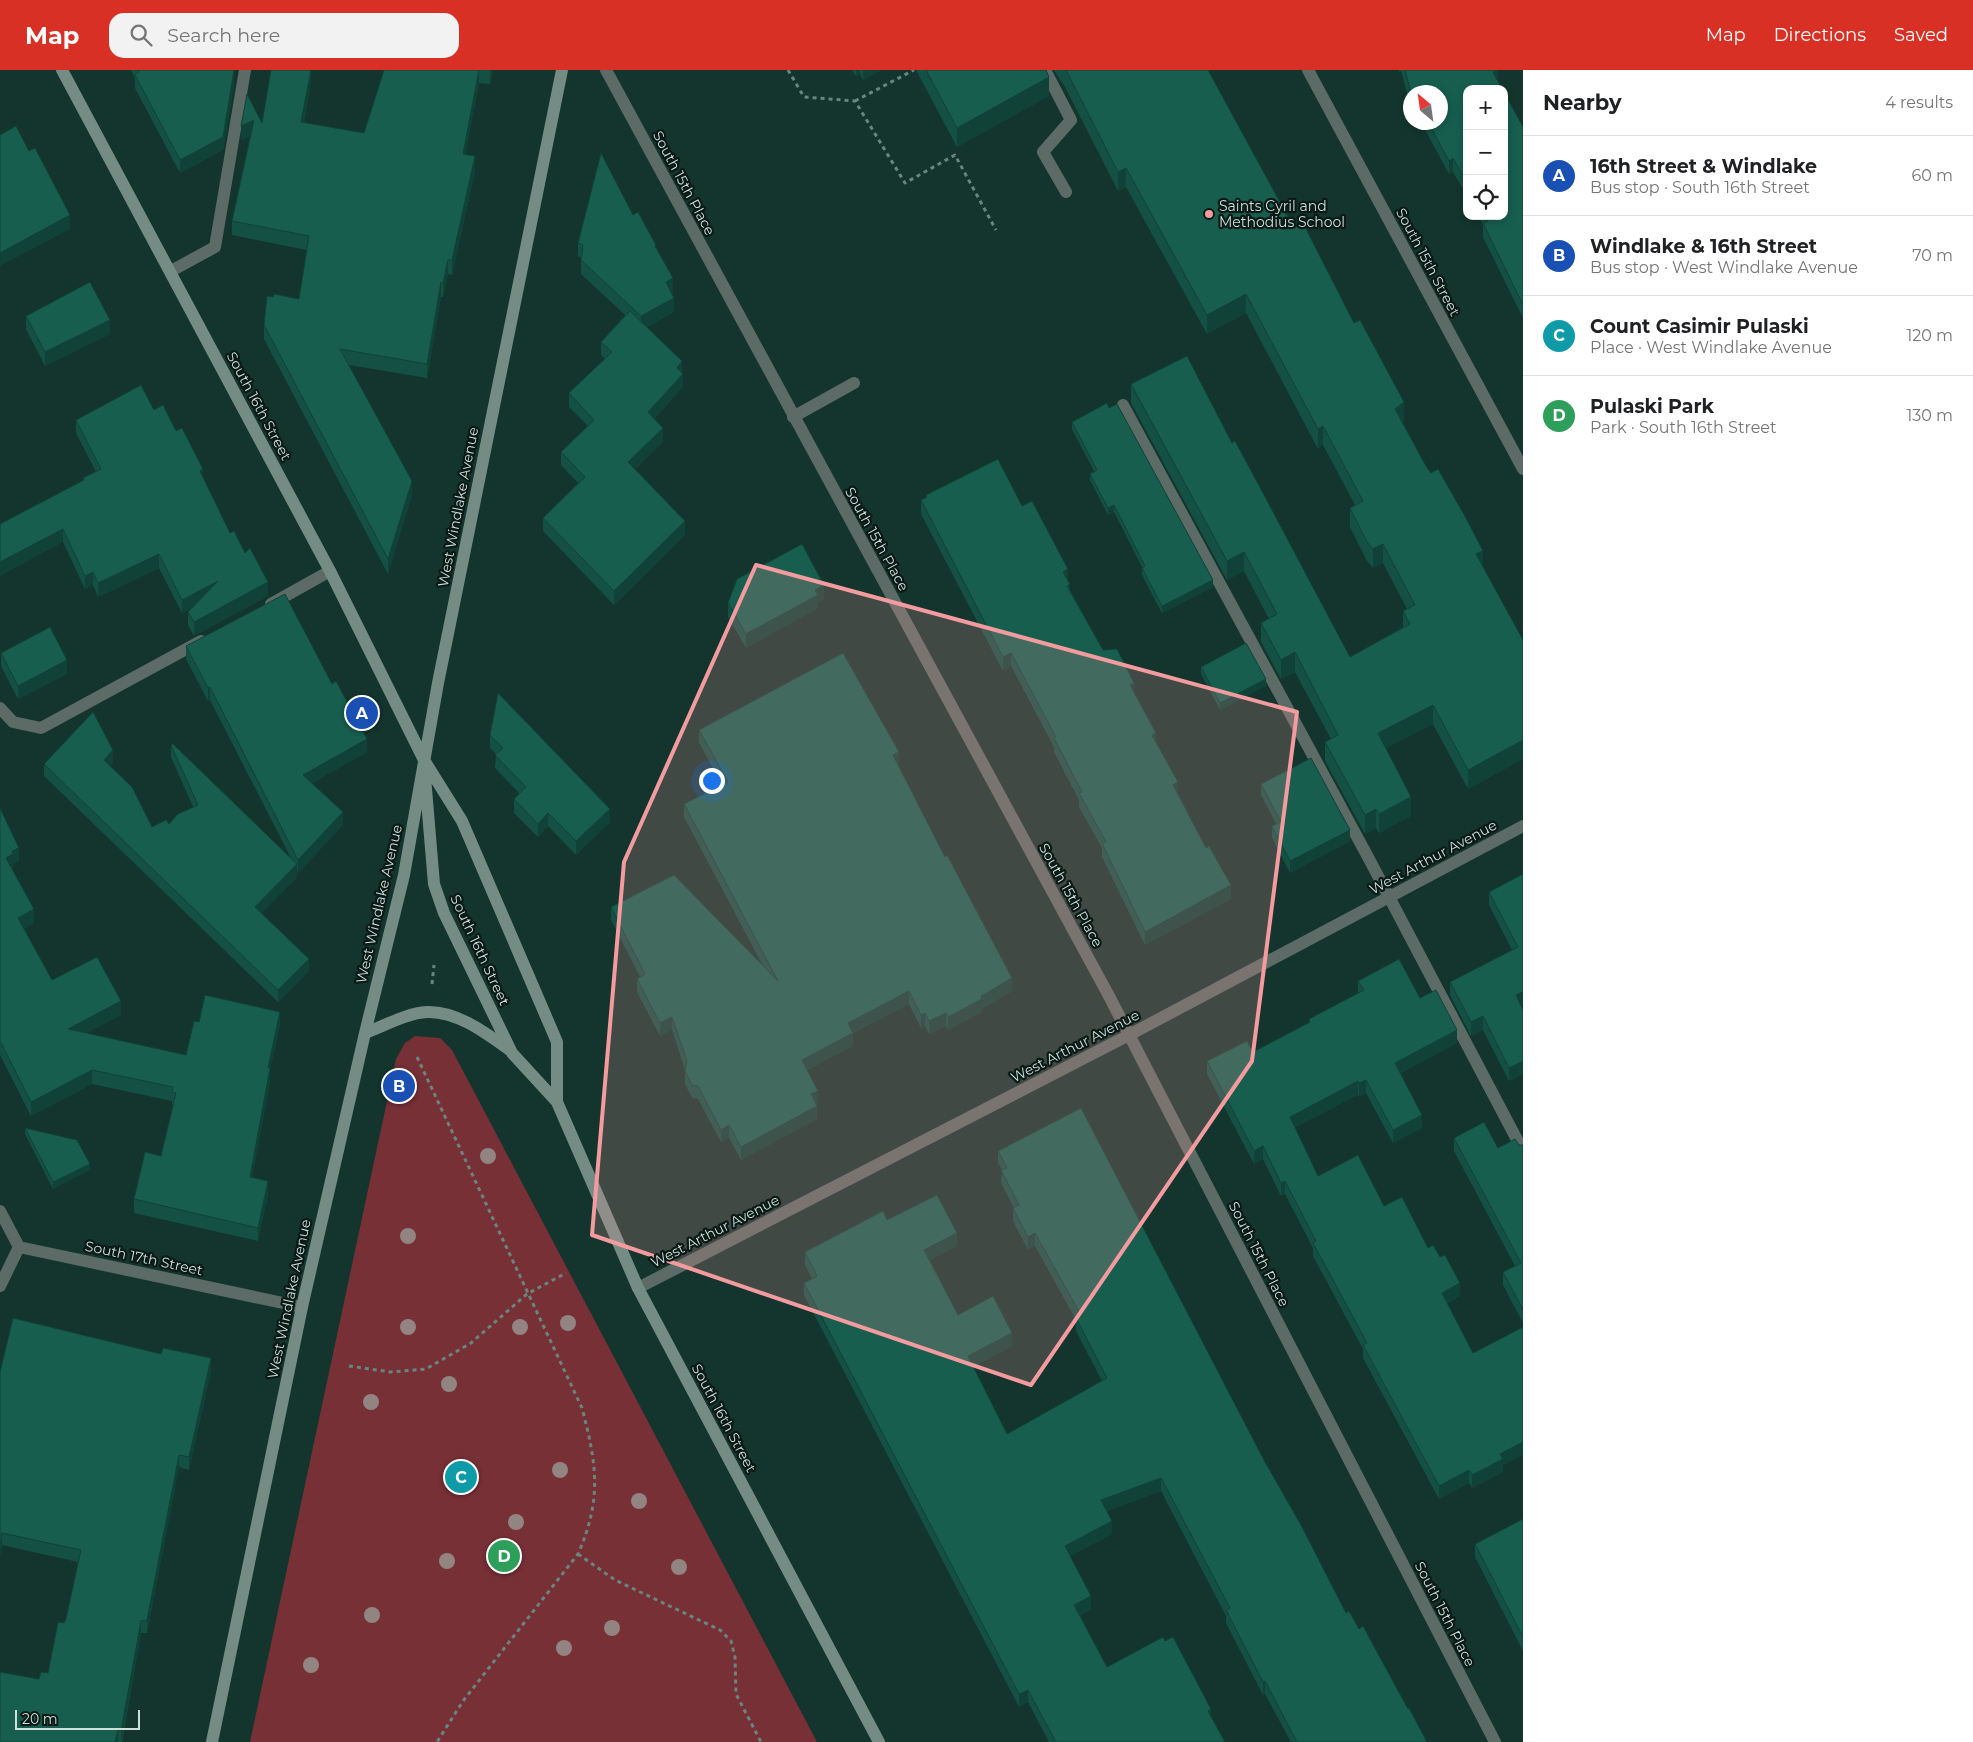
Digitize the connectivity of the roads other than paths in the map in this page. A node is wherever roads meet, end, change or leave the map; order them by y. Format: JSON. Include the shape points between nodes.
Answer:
{"nodes":[{"id":1,"x":62,"y":70,"type":"edge"},
{"id":2,"x":244,"y":70,"type":"edge"},
{"id":3,"x":562,"y":70,"type":"edge"},
{"id":4,"x":606,"y":70,"type":"edge"},
{"id":5,"x":1046,"y":70,"type":"edge"},
{"id":6,"x":1308,"y":70,"type":"edge"},
{"id":7,"x":1066,"y":192,"type":"dead end"},
{"id":8,"x":170,"y":271,"type":"junction"},
{"id":9,"x":854,"y":383,"type":"dead end"},
{"id":10,"x":1122,"y":405,"type":"dead end"},
{"id":11,"x":793,"y":417,"type":"junction"},
{"id":12,"x":1523,"y":469,"type":"edge"},
{"id":13,"x":330,"y":571,"type":"junction"},
{"id":14,"x":256,"y":612,"type":"edge"},
{"id":15,"x":213,"y":635,"type":"edge"},
{"id":16,"x":0,"y":708,"type":"edge"},
{"id":17,"x":424,"y":760,"type":"junction"},
{"id":18,"x":1523,"y":826,"type":"edge"},
{"id":19,"x":1388,"y":897,"type":"junction"},
{"id":20,"x":365,"y":1033,"type":"junction"},
{"id":21,"x":1130,"y":1035,"type":"junction"},
{"id":22,"x":512,"y":1053,"type":"junction"},
{"id":23,"x":557,"y":1102,"type":"junction"},
{"id":24,"x":1523,"y":1151,"type":"edge"},
{"id":25,"x":0,"y":1211,"type":"edge"},
{"id":26,"x":19,"y":1248,"type":"junction"},
{"id":27,"x":0,"y":1286,"type":"edge"},
{"id":28,"x":638,"y":1288,"type":"junction"},
{"id":29,"x":302,"y":1307,"type":"junction"},
{"id":30,"x":212,"y":1742,"type":"edge"},
{"id":31,"x":879,"y":1742,"type":"edge"},
{"id":32,"x":1495,"y":1742,"type":"edge"}],
"edges":[{"from":1,"to":8,"type":"street","name":"South 16th Street"},
{"from":2,"to":8,"type":"street","via":[[215,247]]},
{"from":3,"to":17,"type":"street","name":"West Windlake Avenue"},
{"from":4,"to":11,"type":"street","name":"South 15th Place"},
{"from":5,"to":7,"type":"street","via":[[1071,120],[1043,152]]},
{"from":6,"to":12,"type":"street","name":"South 15th Street"},
{"from":8,"to":13,"type":"street","name":"South 16th Street"},
{"from":9,"to":11,"type":"street"},
{"from":10,"to":19,"type":"street"},
{"from":11,"to":21,"type":"street","name":"South 15th Place"},
{"from":13,"to":14,"type":"street"},
{"from":13,"to":17,"type":"street","name":"South 16th Street"},
{"from":15,"to":16,"type":"street","via":[[41,728],[13,722]]},
{"from":17,"to":20,"type":"street","name":"West Windlake Avenue","via":[[404,875]]},
{"from":17,"to":22,"type":"street","name":"South 16th Street","via":[[434,884],[444,913]]},
{"from":17,"to":23,"type":"street","name":"South 16th Street","via":[[462,821],[557,1042]]},
{"from":18,"to":19,"type":"street","name":"West Arthur Avenue"},
{"from":19,"to":21,"type":"street","name":"West Arthur Avenue"},
{"from":19,"to":24,"type":"street"},
{"from":20,"to":22,"type":"street","via":[[427,1012],[445,1014],[483,1031]]},
{"from":20,"to":29,"type":"street","name":"West Windlake Avenue"},
{"from":21,"to":28,"type":"street","name":"West Arthur Avenue"},
{"from":21,"to":32,"type":"street","name":"South 15th Place"},
{"from":22,"to":23,"type":"street","name":"South 16th Street"},
{"from":23,"to":28,"type":"street","name":"South 16th Street"},
{"from":25,"to":26,"type":"street"},
{"from":26,"to":27,"type":"street"},
{"from":26,"to":29,"type":"street","name":"South 17th Street"},
{"from":28,"to":31,"type":"street","name":"South 16th Street"},
{"from":29,"to":30,"type":"street","name":"West Windlake Avenue"}]}
